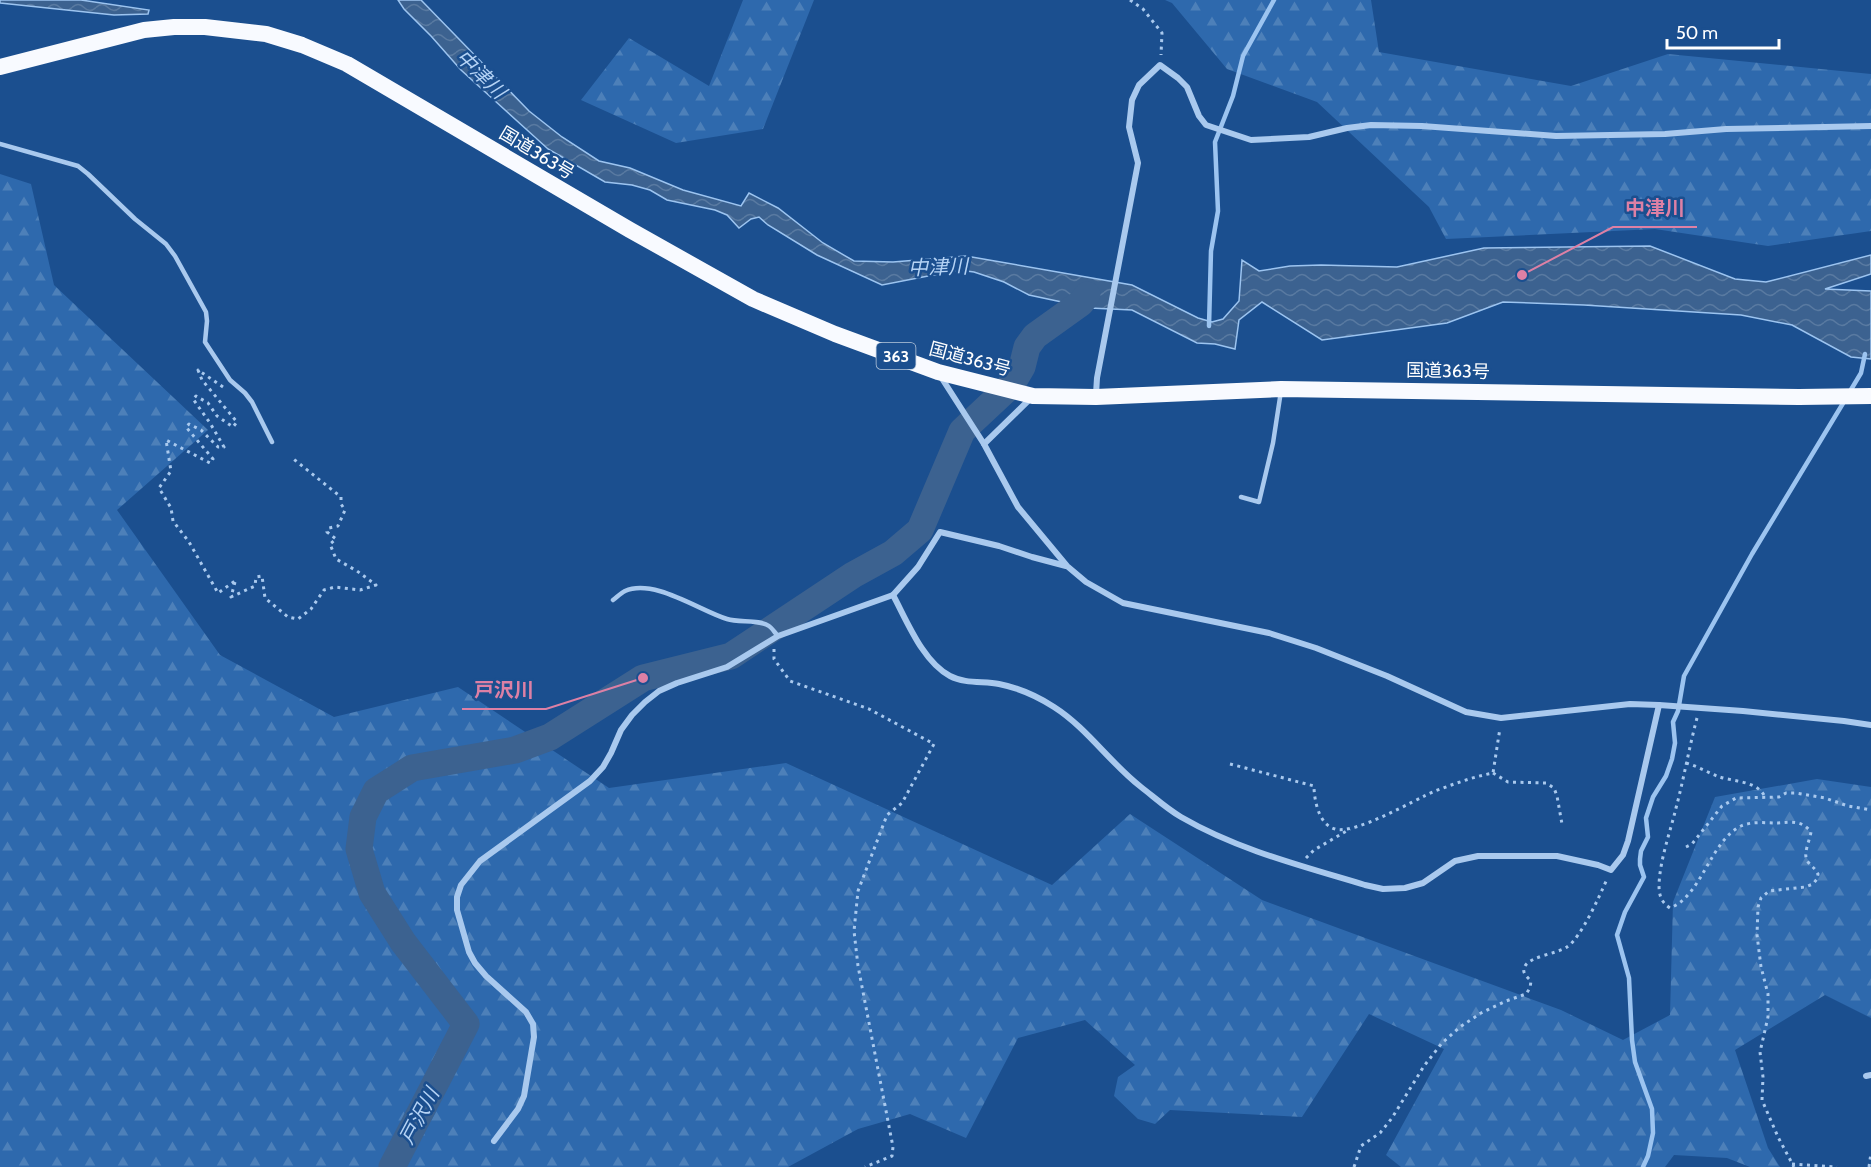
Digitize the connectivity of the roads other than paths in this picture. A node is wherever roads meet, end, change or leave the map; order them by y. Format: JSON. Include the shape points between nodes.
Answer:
{"nodes":[{"id":1,"x":0,"y":67,"type":"edge"},
{"id":2,"x":1871,"y":126,"type":"edge"},
{"id":3,"x":0,"y":144,"type":"edge"},
{"id":4,"x":938,"y":372,"type":"junction"},
{"id":5,"x":1281,"y":389,"type":"junction"},
{"id":6,"x":1033,"y":396,"type":"junction"},
{"id":7,"x":1871,"y":396,"type":"edge"},
{"id":8,"x":1096,"y":397,"type":"junction"},
{"id":9,"x":272,"y":442,"type":"dead end"},
{"id":10,"x":984,"y":444,"type":"junction"},
{"id":11,"x":1241,"y":498,"type":"dead end"},
{"id":12,"x":1067,"y":566,"type":"junction"},
{"id":13,"x":893,"y":595,"type":"junction"},
{"id":14,"x":613,"y":600,"type":"dead end"},
{"id":15,"x":778,"y":636,"type":"junction"},
{"id":16,"x":1659,"y":705,"type":"junction"},
{"id":17,"x":1871,"y":725,"type":"edge"},
{"id":18,"x":494,"y":1141,"type":"dead end"}],
"edges":[{"from":1,"to":4,"type":"highway","name":"国道363号","number":"363","via":[[144,30],[174,27],[266,34],[302,45],[347,64],[753,299]]},
{"from":2,"to":8,"type":"street","via":[[1556,136],[1371,125],[1309,137],[1251,140],[1206,125],[1187,87],[1160,65],[1139,85],[1132,100],[1130,127],[1138,163]]},
{"from":3,"to":9,"type":"lane","via":[[78,166],[166,244],[206,312],[205,342],[223,372],[252,402]]},
{"from":4,"to":6,"type":"highway","name":"国道363号","number":"363"},
{"from":4,"to":10,"type":"street"},
{"from":5,"to":7,"type":"highway","name":"国道363号","number":"363"},
{"from":5,"to":8,"type":"highway","name":"国道363号","number":"363"},
{"from":5,"to":11,"type":"lane","via":[[1259,502]]},
{"from":6,"to":8,"type":"highway","name":"国道363号","number":"363"},
{"from":6,"to":10,"type":"street"},
{"from":10,"to":12,"type":"street","via":[[1018,507]]},
{"from":12,"to":13,"type":"street","via":[[940,532],[918,567]]},
{"from":12,"to":16,"type":"street","via":[[1123,603],[1269,633],[1387,676],[1466,712],[1501,718],[1630,704]]},
{"from":13,"to":15,"type":"street"},
{"from":13,"to":16,"type":"street","via":[[936,666],[951,676],[999,684],[1037,697],[1083,730],[1116,767],[1179,816],[1234,842],[1383,889],[1423,883],[1455,861],[1478,856],[1557,856],[1611,870],[1628,841]]},
{"from":14,"to":15,"type":"lane","via":[[625,591],[663,592],[727,619],[769,626]]},
{"from":15,"to":18,"type":"street","via":[[727,667],[659,691],[632,715],[607,760],[590,781],[480,861],[461,885],[457,910],[469,952],[486,976],[526,1012],[533,1024],[524,1096]]},
{"from":16,"to":17,"type":"street"}]}
